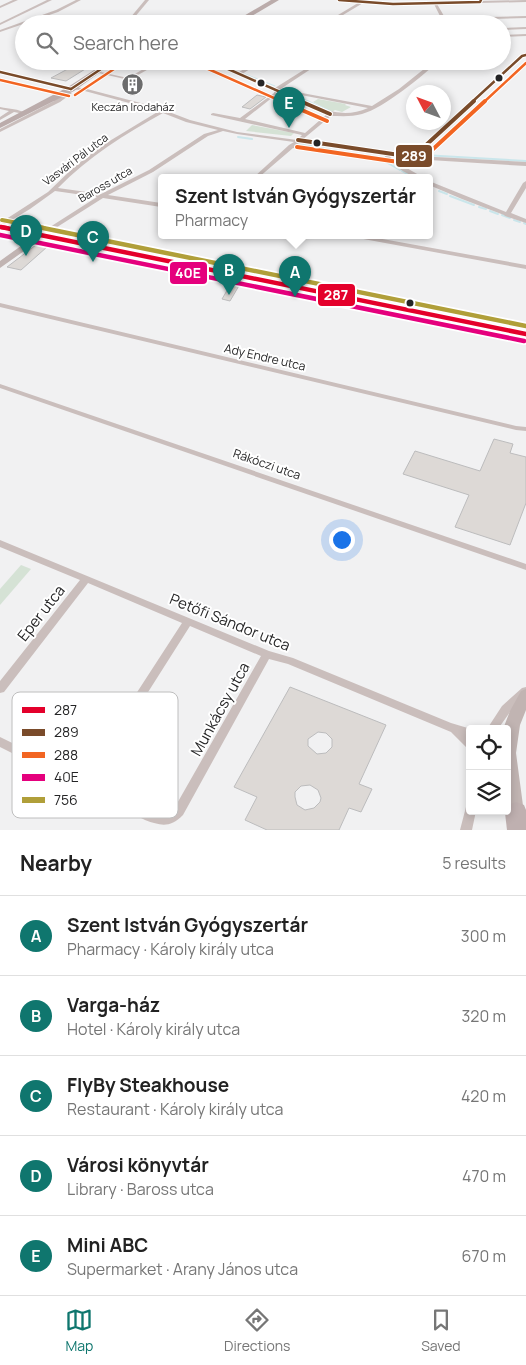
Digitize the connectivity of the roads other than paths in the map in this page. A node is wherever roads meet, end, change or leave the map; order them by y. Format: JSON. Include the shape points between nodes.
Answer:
{"nodes":[{"id":1,"x":16,"y":0,"type":"edge"},
{"id":2,"x":50,"y":0,"type":"edge"},
{"id":3,"x":79,"y":0,"type":"edge"},
{"id":4,"x":147,"y":0,"type":"edge"},
{"id":5,"x":276,"y":0,"type":"edge"},
{"id":6,"x":339,"y":0,"type":"edge"},
{"id":7,"x":363,"y":1,"type":"edge"},
{"id":8,"x":480,"y":1,"type":"edge"},
{"id":9,"x":526,"y":1,"type":"edge"},
{"id":10,"x":435,"y":3,"type":"junction"},
{"id":11,"x":0,"y":7,"type":"edge"},
{"id":12,"x":19,"y":15,"type":"edge"},
{"id":13,"x":46,"y":15,"type":"edge"},
{"id":14,"x":134,"y":15,"type":"edge"},
{"id":15,"x":249,"y":15,"type":"edge"},
{"id":16,"x":339,"y":15,"type":"edge"},
{"id":17,"x":441,"y":15,"type":"edge"},
{"id":18,"x":15,"y":17,"type":"edge"},
{"id":19,"x":511,"y":17,"type":"edge"},
{"id":20,"x":526,"y":17,"type":"edge"},
{"id":21,"x":0,"y":24,"type":"edge"},
{"id":22,"x":15,"y":26,"type":"edge"},
{"id":23,"x":526,"y":28,"type":"edge"},
{"id":24,"x":511,"y":29,"type":"edge"},
{"id":25,"x":15,"y":30,"type":"edge"},
{"id":26,"x":0,"y":32,"type":"edge"},
{"id":27,"x":526,"y":35,"type":"edge"},
{"id":28,"x":511,"y":36,"type":"edge"},
{"id":29,"x":526,"y":54,"type":"edge"},
{"id":30,"x":511,"y":66,"type":"edge"},
{"id":31,"x":99,"y":70,"type":"edge"},
{"id":32,"x":145,"y":70,"type":"edge"},
{"id":33,"x":230,"y":70,"type":"edge"},
{"id":34,"x":246,"y":70,"type":"edge"},
{"id":35,"x":307,"y":70,"type":"edge"},
{"id":36,"x":425,"y":70,"type":"edge"},
{"id":37,"x":507,"y":70,"type":"edge"},
{"id":38,"x":0,"y":72,"type":"edge"},
{"id":39,"x":96,"y":72,"type":"junction"},
{"id":40,"x":239,"y":74,"type":"junction"},
{"id":41,"x":282,"y":86,"type":"junction"},
{"id":42,"x":276,"y":90,"type":"junction"},
{"id":43,"x":70,"y":91,"type":"junction"},
{"id":44,"x":54,"y":100,"type":"junction"},
{"id":45,"x":0,"y":108,"type":"edge"},
{"id":46,"x":373,"y":108,"type":"junction"},
{"id":47,"x":15,"y":110,"type":"junction"},
{"id":48,"x":163,"y":110,"type":"junction"},
{"id":49,"x":24,"y":113,"type":"junction"},
{"id":50,"x":213,"y":114,"type":"dead end"},
{"id":51,"x":330,"y":114,"type":"junction"},
{"id":52,"x":0,"y":118,"type":"edge"},
{"id":53,"x":241,"y":120,"type":"junction"},
{"id":54,"x":251,"y":122,"type":"junction"},
{"id":55,"x":0,"y":126,"type":"edge"},
{"id":56,"x":224,"y":130,"type":"junction"},
{"id":57,"x":0,"y":131,"type":"edge"},
{"id":58,"x":237,"y":133,"type":"junction"},
{"id":59,"x":305,"y":134,"type":"junction"},
{"id":60,"x":298,"y":140,"type":"junction"},
{"id":61,"x":291,"y":146,"type":"junction"},
{"id":62,"x":385,"y":154,"type":"junction"},
{"id":63,"x":366,"y":157,"type":"dead end"},
{"id":64,"x":413,"y":157,"type":"junction"},
{"id":65,"x":526,"y":164,"type":"edge"},
{"id":66,"x":259,"y":174,"type":"edge"},
{"id":67,"x":414,"y":174,"type":"edge"},
{"id":68,"x":526,"y":183,"type":"edge"},
{"id":69,"x":433,"y":184,"type":"edge"},
{"id":70,"x":436,"y":186,"type":"junction"},
{"id":71,"x":54,"y":189,"type":"junction"},
{"id":72,"x":433,"y":189,"type":"edge"},
{"id":73,"x":104,"y":196,"type":"junction"},
{"id":74,"x":158,"y":205,"type":"edge"},
{"id":75,"x":507,"y":214,"type":"junction"},
{"id":76,"x":526,"y":221,"type":"edge"},
{"id":77,"x":0,"y":226,"type":"edge"},
{"id":78,"x":41,"y":236,"type":"junction"},
{"id":79,"x":384,"y":239,"type":"edge"},
{"id":80,"x":0,"y":265,"type":"edge"},
{"id":81,"x":526,"y":267,"type":"edge"},
{"id":82,"x":0,"y":304,"type":"edge"},
{"id":83,"x":526,"y":334,"type":"edge"},
{"id":84,"x":0,"y":386,"type":"edge"},
{"id":85,"x":526,"y":428,"type":"edge"},
{"id":86,"x":0,"y":543,"type":"edge"},
{"id":87,"x":526,"y":567,"type":"edge"},
{"id":88,"x":86,"y":579,"type":"junction"},
{"id":89,"x":188,"y":622,"type":"junction"},
{"id":90,"x":267,"y":654,"type":"junction"},
{"id":91,"x":0,"y":689,"type":"edge"},
{"id":92,"x":526,"y":691,"type":"edge"},
{"id":93,"x":143,"y":692,"type":"edge"},
{"id":94,"x":526,"y":696,"type":"edge"},
{"id":95,"x":495,"y":725,"type":"edge"},
{"id":96,"x":511,"y":725,"type":"edge"},
{"id":97,"x":450,"y":727,"type":"junction"},
{"id":98,"x":466,"y":732,"type":"edge"},
{"id":99,"x":466,"y":739,"type":"edge"},
{"id":100,"x":0,"y":742,"type":"edge"},
{"id":101,"x":12,"y":748,"type":"edge"},
{"id":102,"x":508,"y":770,"type":"edge"},
{"id":103,"x":178,"y":812,"type":"edge"},
{"id":104,"x":469,"y":815,"type":"edge"},
{"id":105,"x":154,"y":818,"type":"edge"},
{"id":106,"x":173,"y":818,"type":"edge"},
{"id":107,"x":517,"y":822,"type":"edge"},
{"id":108,"x":466,"y":829,"type":"edge"}],
"edges":[{"from":1,"to":11,"type":"street"},
{"from":2,"to":12,"type":"street"},
{"from":3,"to":13,"type":"street"},
{"from":4,"to":14,"type":"street"},
{"from":5,"to":15,"type":"main road"},
{"from":6,"to":7,"type":"street"},
{"from":7,"to":10,"type":"street"},
{"from":7,"to":16,"type":"street"},
{"from":8,"to":9,"type":"street"},
{"from":8,"to":10,"type":"street"},
{"from":10,"to":17,"type":"street"},
{"from":18,"to":21,"type":"street"},
{"from":19,"to":20,"type":"street"},
{"from":22,"to":26,"type":"street"},
{"from":23,"to":24,"type":"street"},
{"from":25,"to":26,"type":"street"},
{"from":27,"to":28,"type":"street"},
{"from":29,"to":30,"type":"street"},
{"from":31,"to":39,"type":"main road"},
{"from":32,"to":39,"type":"street","via":[[129,79]]},
{"from":33,"to":40,"type":"street"},
{"from":34,"to":40,"type":"street"},
{"from":35,"to":41,"type":"street"},
{"from":36,"to":46,"type":"street"},
{"from":37,"to":64,"type":"street"},
{"from":38,"to":43,"type":"street"},
{"from":39,"to":43,"type":"main road"},
{"from":40,"to":42,"type":"street"},
{"from":41,"to":42,"type":"street"},
{"from":41,"to":46,"type":"street","via":[[301,94]]},
{"from":42,"to":51,"type":"street"},
{"from":42,"to":53,"type":"street"},
{"from":43,"to":44,"type":"main road"},
{"from":43,"to":48,"type":"street","via":[[81,89]]},
{"from":44,"to":49,"type":"main road"},
{"from":44,"to":57,"type":"street"},
{"from":45,"to":47,"type":"street"},
{"from":46,"to":51,"type":"street","via":[[353,114]]},
{"from":47,"to":49,"type":"street"},
{"from":47,"to":52,"type":"street"},
{"from":48,"to":56,"type":"street","via":[[188,121]]},
{"from":48,"to":71,"type":"street","name":"Vasvári Pál utca","via":[[76,168]]},
{"from":49,"to":55,"type":"main road"},
{"from":50,"to":53,"type":"street"},
{"from":51,"to":59,"type":"street"},
{"from":53,"to":54,"type":"street"},
{"from":54,"to":58,"type":"street"},
{"from":54,"to":59,"type":"street"},
{"from":56,"to":58,"type":"street"},
{"from":56,"to":73,"type":"street","name":"Baross utca","via":[[206,134],[151,171]]},
{"from":58,"to":60,"type":"street"},
{"from":59,"to":60,"type":"street"},
{"from":60,"to":61,"type":"street"},
{"from":60,"to":62,"type":"street"},
{"from":61,"to":63,"type":"street"},
{"from":61,"to":66,"type":"street"},
{"from":62,"to":64,"type":"street"},
{"from":62,"to":67,"type":"street","via":[[390,161]]},
{"from":64,"to":65,"type":"street"},
{"from":68,"to":75,"type":"street"},
{"from":69,"to":70,"type":"street"},
{"from":70,"to":72,"type":"street"},
{"from":70,"to":75,"type":"street"},
{"from":71,"to":73,"type":"street"},
{"from":71,"to":77,"type":"street","name":"Vasvári Pál utca"},
{"from":73,"to":74,"type":"street"},
{"from":73,"to":78,"type":"street","name":"Baross utca"},
{"from":75,"to":76,"type":"street"},
{"from":77,"to":78,"type":"street"},
{"from":78,"to":80,"type":"street","name":"Baross utca"},
{"from":78,"to":83,"type":"street"},
{"from":79,"to":81,"type":"street"},
{"from":82,"to":85,"type":"street","name":"Ady Endre utca"},
{"from":84,"to":87,"type":"street","name":"Rákóczi utca"},
{"from":86,"to":88,"type":"street","name":"Petőfi Sándor utca"},
{"from":88,"to":89,"type":"street","name":"Petőfi Sándor utca"},
{"from":88,"to":91,"type":"street","name":"Eper utca"},
{"from":89,"to":90,"type":"street","name":"Petőfi Sándor utca"},
{"from":89,"to":93,"type":"street"},
{"from":90,"to":97,"type":"street","name":"Petőfi Sándor utca"},
{"from":90,"to":103,"type":"street","name":"Munkácsy utca"},
{"from":92,"to":95,"type":"street","via":[[506,709]]},
{"from":94,"to":96,"type":"street"},
{"from":97,"to":98,"type":"street","name":"Petőfi Sándor utca"},
{"from":97,"to":99,"type":"street","name":"Petőfi Sándor utca"},
{"from":100,"to":101,"type":"street","name":"Munkácsy utca"},
{"from":102,"to":107,"type":"street"},
{"from":104,"to":108,"type":"street"},
{"from":105,"to":106,"type":"street","name":"Munkácsy utca","via":[[161,821]]}]}
